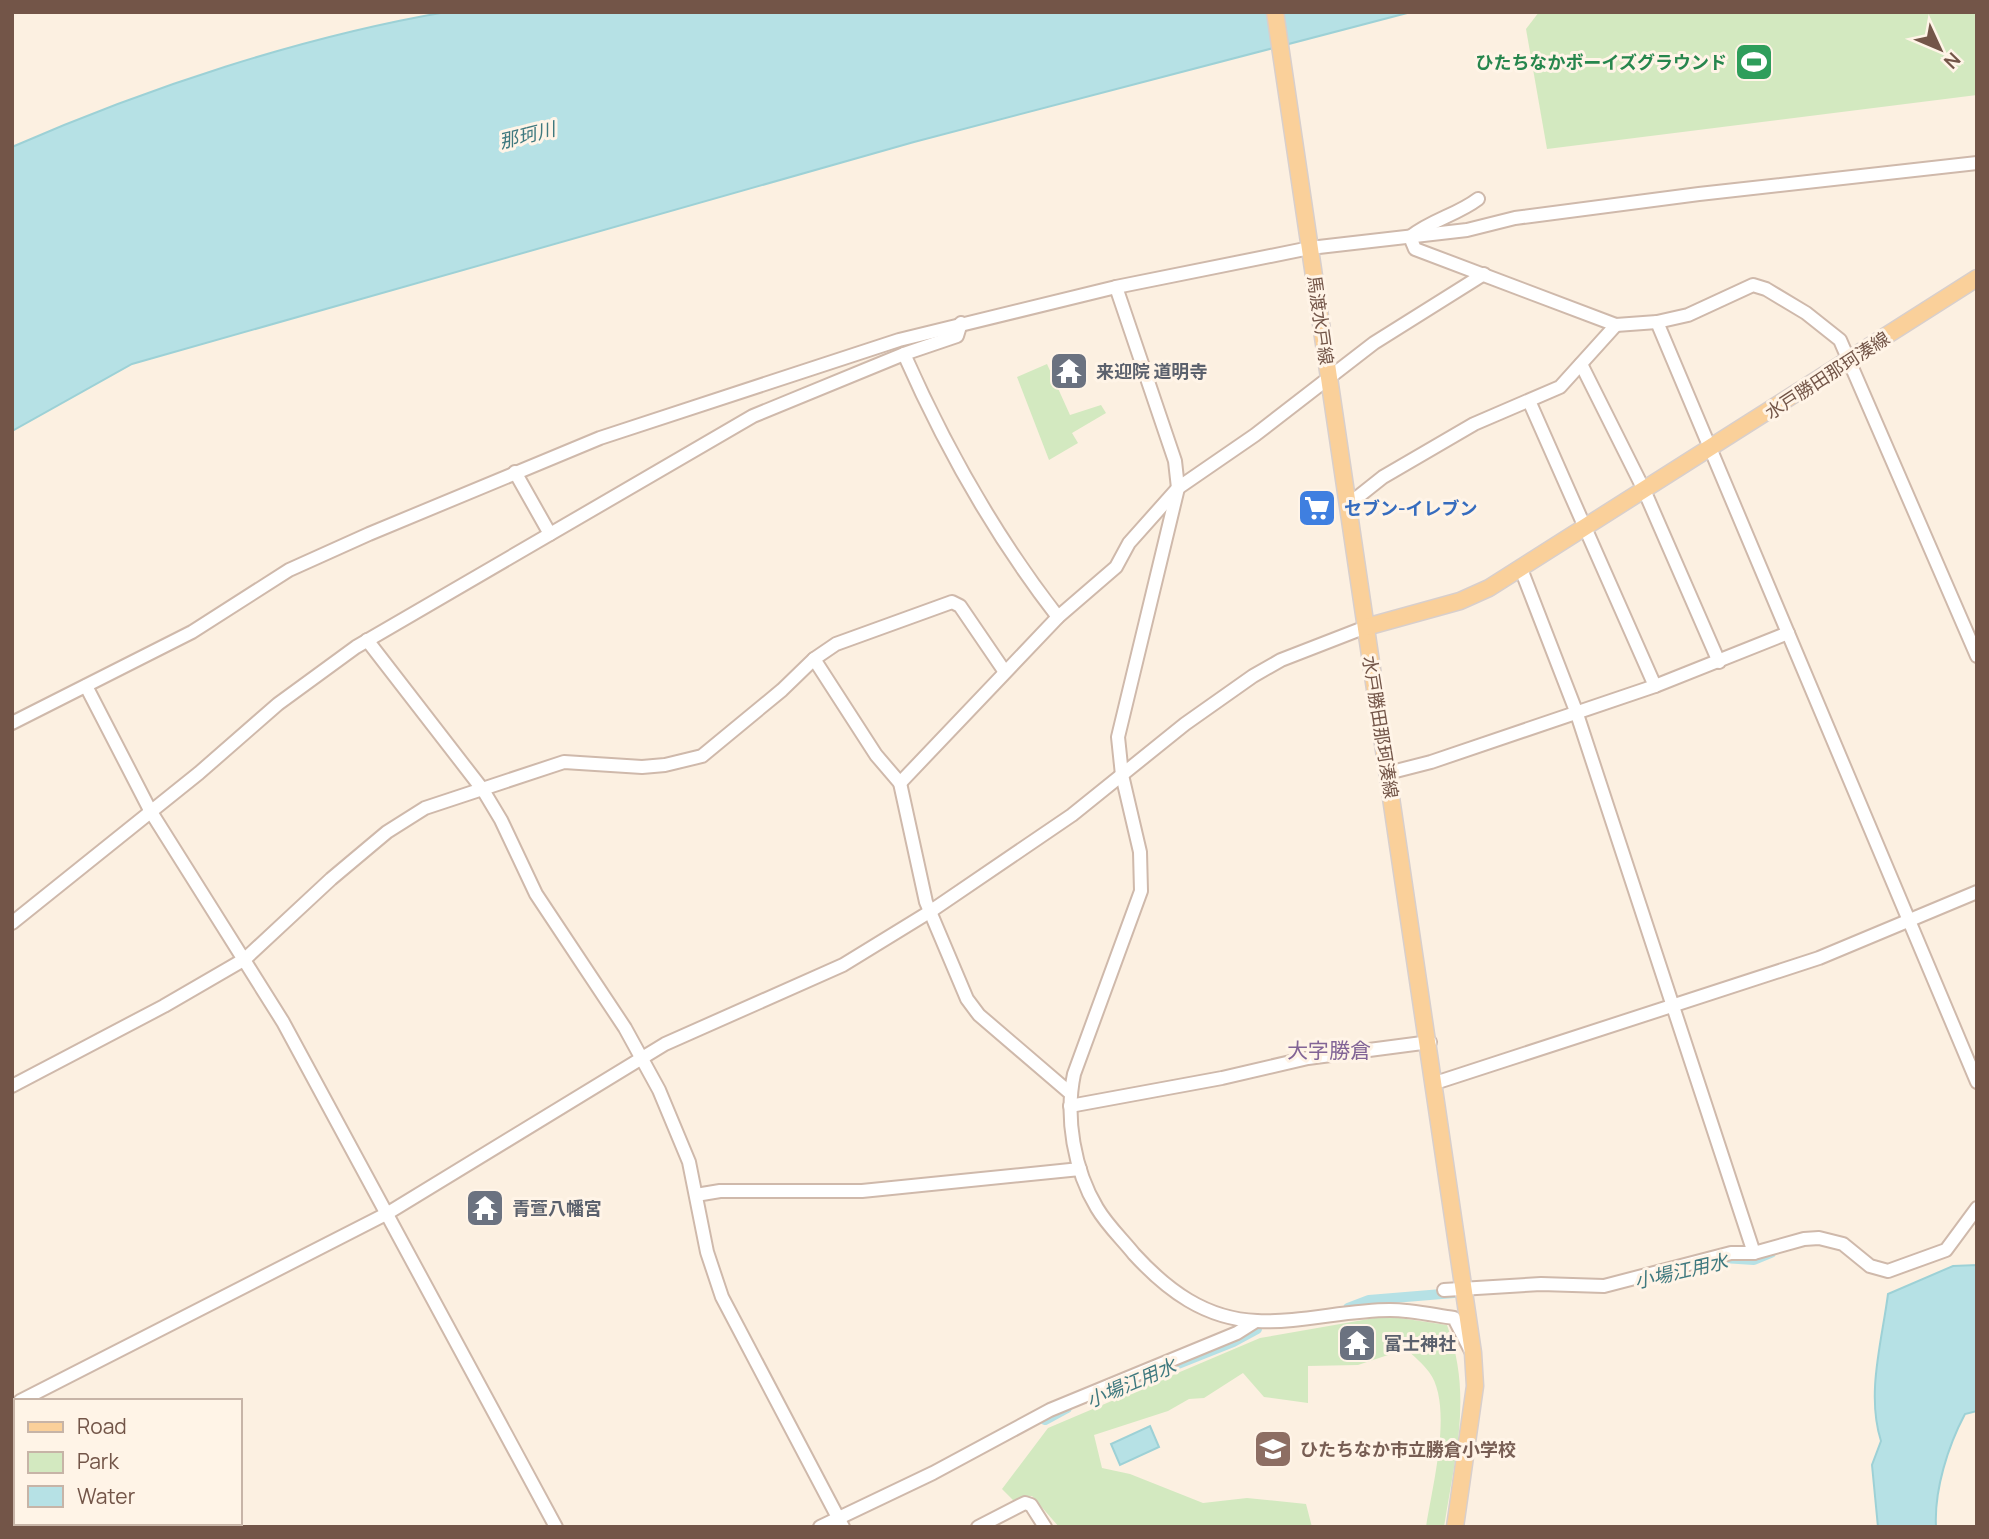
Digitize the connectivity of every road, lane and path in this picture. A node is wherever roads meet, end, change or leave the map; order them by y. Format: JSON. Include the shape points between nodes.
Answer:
{"nodes":[{"id":1,"x":1275,"y":12,"type":"edge"},
{"id":2,"x":1977,"y":163,"type":"edge"},
{"id":3,"x":1478,"y":199,"type":"dead end"},
{"id":4,"x":1410,"y":237,"type":"junction"},
{"id":5,"x":1310,"y":248,"type":"junction"},
{"id":6,"x":1484,"y":274,"type":"junction"},
{"id":7,"x":1977,"y":278,"type":"edge"},
{"id":8,"x":1116,"y":287,"type":"junction"},
{"id":9,"x":1657,"y":322,"type":"junction"},
{"id":10,"x":961,"y":323,"type":"junction"},
{"id":11,"x":1616,"y":325,"type":"junction"},
{"id":12,"x":904,"y":354,"type":"junction"},
{"id":13,"x":1848,"y":363,"type":"junction"},
{"id":14,"x":1581,"y":364,"type":"junction"},
{"id":15,"x":1330,"y":378,"type":"junction"},
{"id":16,"x":1530,"y":403,"type":"junction"},
{"id":17,"x":1711,"y":448,"type":"junction"},
{"id":18,"x":515,"y":472,"type":"junction"},
{"id":19,"x":1178,"y":488,"type":"junction"},
{"id":20,"x":1644,"y":490,"type":"junction"},
{"id":21,"x":1349,"y":504,"type":"junction"},
{"id":22,"x":1587,"y":527,"type":"junction"},
{"id":23,"x":550,"y":534,"type":"junction"},
{"id":24,"x":1521,"y":569,"type":"junction"},
{"id":25,"x":1058,"y":617,"type":"junction"},
{"id":26,"x":1366,"y":627,"type":"junction"},
{"id":27,"x":1788,"y":633,"type":"junction"},
{"id":28,"x":367,"y":640,"type":"junction"},
{"id":29,"x":1977,"y":656,"type":"edge"},
{"id":30,"x":814,"y":659,"type":"junction"},
{"id":31,"x":1719,"y":662,"type":"junction"},
{"id":32,"x":1005,"y":672,"type":"junction"},
{"id":33,"x":86,"y":686,"type":"junction"},
{"id":34,"x":1655,"y":686,"type":"junction"},
{"id":35,"x":1576,"y":711,"type":"junction"},
{"id":36,"x":12,"y":723,"type":"edge"},
{"id":37,"x":1388,"y":773,"type":"junction"},
{"id":38,"x":1122,"y":775,"type":"junction"},
{"id":39,"x":900,"y":783,"type":"junction"},
{"id":40,"x":482,"y":790,"type":"junction"},
{"id":41,"x":151,"y":812,"type":"junction"},
{"id":42,"x":1977,"y":892,"type":"edge"},
{"id":43,"x":931,"y":911,"type":"junction"},
{"id":44,"x":1909,"y":921,"type":"junction"},
{"id":45,"x":12,"y":923,"type":"edge"},
{"id":46,"x":245,"y":958,"type":"junction"},
{"id":47,"x":1673,"y":1007,"type":"junction"},
{"id":48,"x":1430,"y":1042,"type":"junction"},
{"id":49,"x":641,"y":1056,"type":"junction"},
{"id":50,"x":1977,"y":1082,"type":"edge"},
{"id":51,"x":1435,"y":1083,"type":"junction"},
{"id":52,"x":12,"y":1086,"type":"edge"},
{"id":53,"x":1070,"y":1100,"type":"junction"},
{"id":54,"x":1080,"y":1169,"type":"junction"},
{"id":55,"x":696,"y":1195,"type":"junction"},
{"id":56,"x":1977,"y":1208,"type":"edge"},
{"id":57,"x":388,"y":1213,"type":"junction"},
{"id":58,"x":1754,"y":1252,"type":"junction"},
{"id":59,"x":1465,"y":1288,"type":"junction"},
{"id":60,"x":1444,"y":1290,"type":"dead end"},
{"id":61,"x":1256,"y":1321,"type":"junction"},
{"id":62,"x":1474,"y":1353,"type":"junction"},
{"id":63,"x":24,"y":1399,"type":"edge"},
{"id":64,"x":840,"y":1521,"type":"edge"},
{"id":65,"x":556,"y":1527,"type":"edge"},
{"id":66,"x":820,"y":1527,"type":"edge"},
{"id":67,"x":978,"y":1527,"type":"edge"},
{"id":68,"x":1045,"y":1527,"type":"edge"},
{"id":69,"x":1455,"y":1527,"type":"edge"}],
"edges":[{"from":1,"to":5,"type":"main road","name":"馬渡水戸線"},
{"from":2,"to":4,"type":"street","via":[[1662,198]]},
{"from":3,"to":4,"type":"street"},
{"from":4,"to":5,"type":"street"},
{"from":4,"to":6,"type":"street","via":[[1416,249]]},
{"from":5,"to":8,"type":"street"},
{"from":5,"to":15,"type":"main road","name":"馬渡水戸線"},
{"from":6,"to":11,"type":"street"},
{"from":6,"to":15,"type":"street","via":[[1415,316]]},
{"from":7,"to":13,"type":"main road","name":"水戸勝田那珂湊線"},
{"from":8,"to":10,"type":"street"},
{"from":8,"to":19,"type":"street","via":[[1171,448]]},
{"from":9,"to":11,"type":"street"},
{"from":9,"to":13,"type":"street","via":[[1688,315],[1753,285],[1836,335]]},
{"from":9,"to":17,"type":"street"},
{"from":10,"to":12,"type":"street","via":[[957,336]]},
{"from":10,"to":18,"type":"street","via":[[688,406]]},
{"from":11,"to":14,"type":"street"},
{"from":12,"to":23,"type":"street","via":[[753,416]]},
{"from":12,"to":25,"type":"street","via":[[995,528]]},
{"from":13,"to":17,"type":"main road","name":"水戸勝田那珂湊線"},
{"from":13,"to":29,"type":"street"},
{"from":14,"to":16,"type":"street","via":[[1560,387]]},
{"from":14,"to":20,"type":"street"},
{"from":15,"to":19,"type":"street"},
{"from":15,"to":21,"type":"main road","name":"馬渡水戸線"},
{"from":16,"to":21,"type":"street","via":[[1474,424],[1383,477]]},
{"from":16,"to":22,"type":"street"},
{"from":17,"to":20,"type":"main road","name":"水戸勝田那珂湊線"},
{"from":17,"to":27,"type":"street"},
{"from":18,"to":23,"type":"street"},
{"from":18,"to":33,"type":"street","via":[[289,570],[192,632]]},
{"from":19,"to":25,"type":"street","via":[[1129,543],[1116,567]]},
{"from":19,"to":38,"type":"street","via":[[1118,737]]},
{"from":20,"to":22,"type":"main road","name":"水戸勝田那珂湊線"},
{"from":20,"to":31,"type":"street"},
{"from":21,"to":26,"type":"main road","name":"馬渡水戸線"},
{"from":22,"to":24,"type":"main road","name":"水戸勝田那珂湊線"},
{"from":22,"to":34,"type":"street"},
{"from":23,"to":28,"type":"street"},
{"from":24,"to":26,"type":"main road","name":"水戸勝田那珂湊線","via":[[1472,597]]},
{"from":24,"to":35,"type":"street"},
{"from":25,"to":32,"type":"street"},
{"from":26,"to":37,"type":"main road","name":"水戸勝田那珂湊線"},
{"from":26,"to":38,"type":"street","via":[[1290,656],[1253,676]]},
{"from":27,"to":31,"type":"street"},
{"from":27,"to":44,"type":"street"},
{"from":28,"to":40,"type":"street"},
{"from":28,"to":41,"type":"street","via":[[278,704]]},
{"from":30,"to":32,"type":"street","via":[[836,644],[952,602],[960,606]]},
{"from":30,"to":39,"type":"street","via":[[876,755]]},
{"from":30,"to":40,"type":"street","via":[[702,756],[642,767],[564,762]]},
{"from":31,"to":34,"type":"street"},
{"from":32,"to":39,"type":"street"},
{"from":33,"to":36,"type":"street"},
{"from":33,"to":41,"type":"street"},
{"from":34,"to":35,"type":"street"},
{"from":35,"to":37,"type":"street"},
{"from":35,"to":47,"type":"street"},
{"from":37,"to":48,"type":"main road","name":"水戸勝田那珂湊線"},
{"from":38,"to":43,"type":"street","via":[[1072,815]]},
{"from":38,"to":53,"type":"street","via":[[1140,852],[1141,891],[1078,1058]]},
{"from":39,"to":43,"type":"street"},
{"from":40,"to":46,"type":"street","via":[[425,808],[387,832]]},
{"from":40,"to":49,"type":"street","via":[[536,894]]},
{"from":41,"to":45,"type":"street"},
{"from":41,"to":46,"type":"street"},
{"from":42,"to":44,"type":"street"},
{"from":43,"to":49,"type":"street","via":[[831,971]]},
{"from":43,"to":53,"type":"street","via":[[967,999],[979,1016]]},
{"from":44,"to":47,"type":"street","via":[[1819,958]]},
{"from":44,"to":50,"type":"street"},
{"from":46,"to":52,"type":"street"},
{"from":46,"to":57,"type":"street"},
{"from":47,"to":51,"type":"street"},
{"from":47,"to":58,"type":"street"},
{"from":48,"to":51,"type":"main road","name":"水戸勝田那珂湊線"},
{"from":48,"to":53,"type":"street","via":[[1308,1058],[1222,1078]]},
{"from":49,"to":55,"type":"street","via":[[690,1162]]},
{"from":49,"to":57,"type":"street"},
{"from":51,"to":59,"type":"main road","name":"水戸勝田那珂湊線"},
{"from":53,"to":54,"type":"street"},
{"from":54,"to":55,"type":"street","via":[[862,1191]]},
{"from":54,"to":61,"type":"street","via":[[1106,1222],[1172,1292],[1202,1309]]},
{"from":55,"to":64,"type":"street","via":[[722,1297]]},
{"from":56,"to":58,"type":"street","via":[[1946,1250],[1899,1269],[1877,1270],[1829,1239],[1804,1239]]},
{"from":57,"to":63,"type":"street"},
{"from":57,"to":65,"type":"street"},
{"from":58,"to":59,"type":"street","via":[[1731,1253],[1604,1286]]},
{"from":59,"to":60,"type":"street"},
{"from":59,"to":62,"type":"main road","name":"水戸勝田那珂湊線"},
{"from":61,"to":62,"type":"street","via":[[1390,1310],[1454,1318],[1466,1347]]},
{"from":61,"to":64,"type":"street","via":[[1050,1410]]},
{"from":62,"to":69,"type":"main road","name":"水戸勝田那珂湊線","via":[[1475,1386]]},
{"from":64,"to":66,"type":"street"},
{"from":67,"to":68,"type":"street","via":[[1025,1503]]}]}
